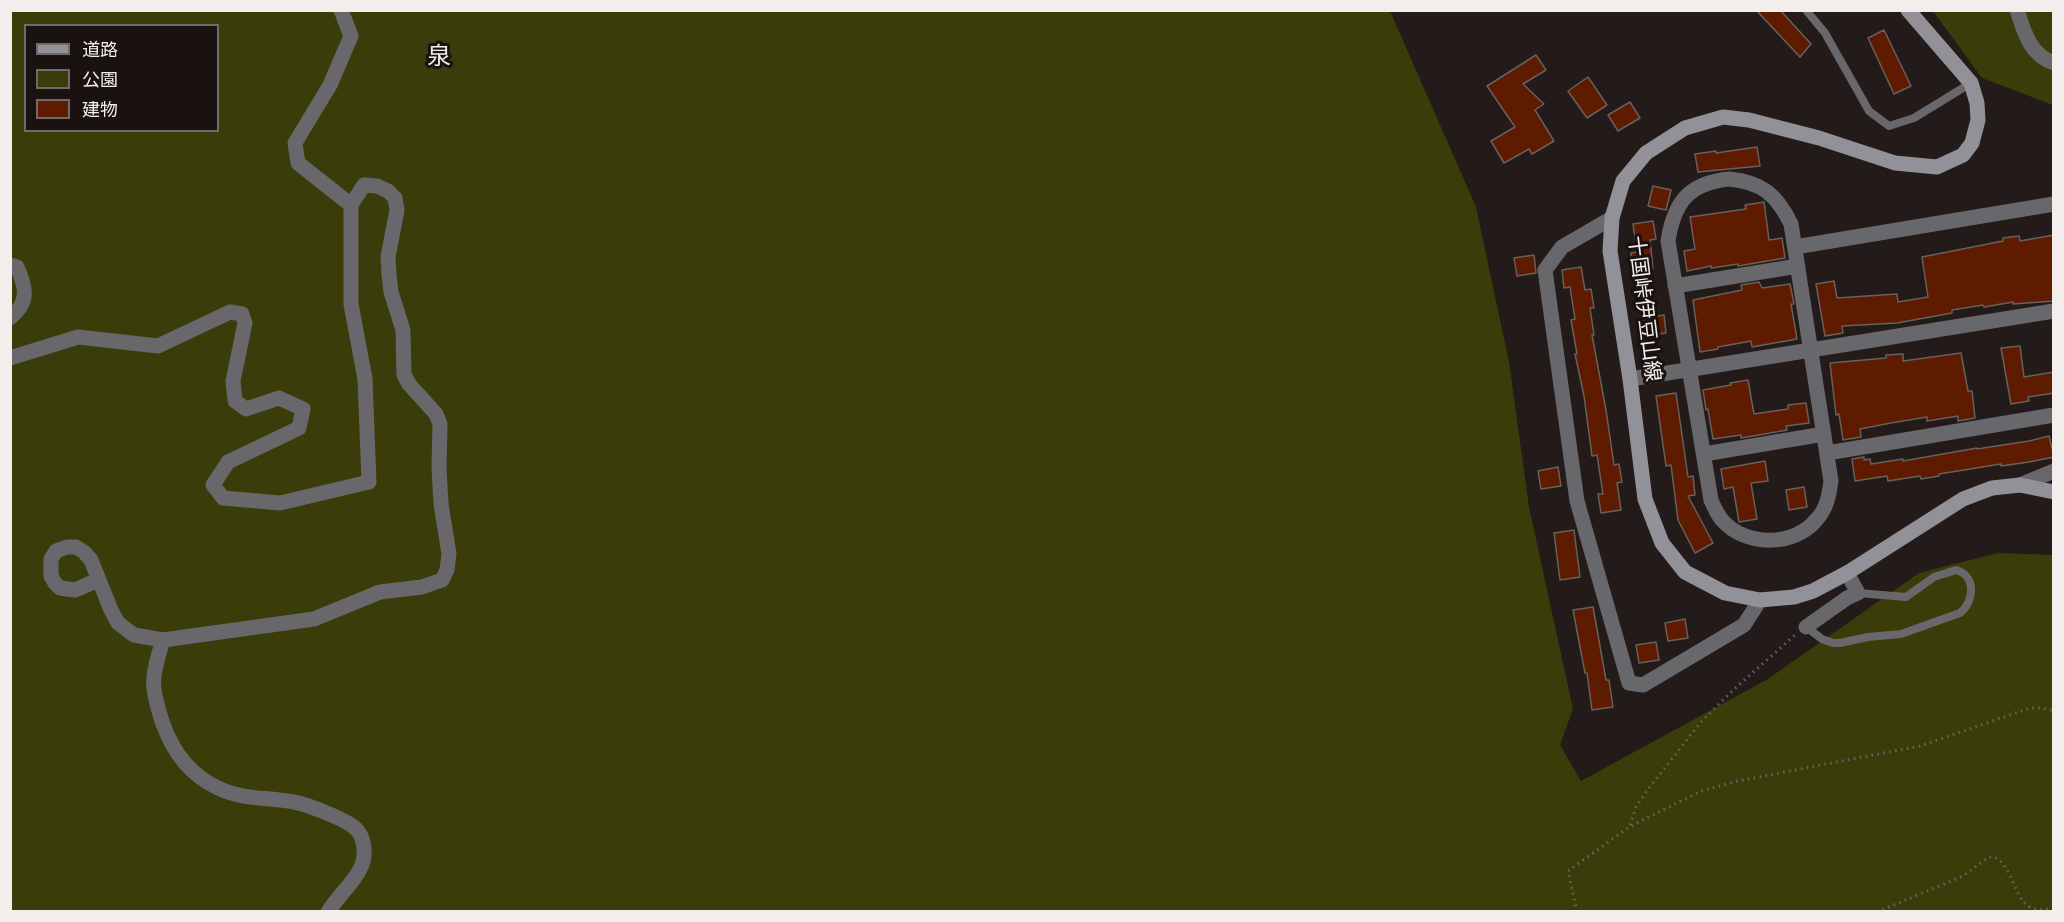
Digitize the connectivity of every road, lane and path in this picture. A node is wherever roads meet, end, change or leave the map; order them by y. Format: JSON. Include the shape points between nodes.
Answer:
{"nodes":[{"id":1,"x":341,"y":10,"type":"edge"},
{"id":2,"x":1806,"y":10,"type":"edge"},
{"id":3,"x":1908,"y":10,"type":"edge"},
{"id":4,"x":2017,"y":10,"type":"edge"},
{"id":5,"x":2054,"y":63,"type":"edge"},
{"id":6,"x":1971,"y":84,"type":"junction"},
{"id":7,"x":2054,"y":204,"type":"edge"},
{"id":8,"x":351,"y":205,"type":"junction"},
{"id":9,"x":1612,"y":218,"type":"junction"},
{"id":10,"x":1795,"y":247,"type":"junction"},
{"id":11,"x":10,"y":265,"type":"edge"},
{"id":12,"x":1798,"y":266,"type":"junction"},
{"id":13,"x":1675,"y":286,"type":"junction"},
{"id":14,"x":2054,"y":311,"type":"edge"},
{"id":15,"x":10,"y":318,"type":"edge"},
{"id":16,"x":1811,"y":349,"type":"junction"},
{"id":17,"x":10,"y":358,"type":"edge"},
{"id":18,"x":1689,"y":368,"type":"junction"},
{"id":19,"x":1630,"y":379,"type":"junction"},
{"id":20,"x":2054,"y":415,"type":"edge"},
{"id":21,"x":1824,"y":434,"type":"junction"},
{"id":22,"x":1827,"y":453,"type":"junction"},
{"id":23,"x":1704,"y":454,"type":"junction"},
{"id":24,"x":2054,"y":471,"type":"edge"},
{"id":25,"x":2020,"y":485,"type":"junction"},
{"id":26,"x":2054,"y":492,"type":"edge"},
{"id":27,"x":1847,"y":573,"type":"junction"},
{"id":28,"x":98,"y":580,"type":"dead end"},
{"id":29,"x":1858,"y":593,"type":"junction"},
{"id":30,"x":1760,"y":600,"type":"junction"},
{"id":31,"x":1806,"y":627,"type":"junction"},
{"id":32,"x":164,"y":640,"type":"junction"},
{"id":33,"x":2054,"y":711,"type":"edge"},
{"id":34,"x":1629,"y":827,"type":"junction"},
{"id":35,"x":2054,"y":907,"type":"edge"},
{"id":36,"x":328,"y":912,"type":"edge"},
{"id":37,"x":1577,"y":912,"type":"edge"},
{"id":38,"x":1877,"y":912,"type":"edge"}],
"edges":[{"from":1,"to":8,"type":"street","via":[[351,36],[330,85],[295,143],[297,163]]},
{"from":2,"to":6,"type":"lane","via":[[1825,33],[1869,111],[1889,126],[1914,118]]},
{"from":3,"to":6,"type":"main road","name":"十国峠伊豆山線"},
{"from":4,"to":5,"type":"street","via":[[2028,44],[2046,61]]},
{"from":6,"to":9,"type":"main road","name":"十国峠伊豆山線","via":[[1978,120],[1972,143],[1963,155],[1937,167],[1895,163],[1819,138],[1723,117],[1685,128],[1646,153],[1623,180]]},
{"from":7,"to":10,"type":"street"},
{"from":8,"to":17,"type":"street","via":[[351,304],[365,379],[369,482],[280,503],[224,498],[213,485],[228,462],[299,428],[303,410],[279,398],[246,409],[235,401],[232,381],[245,323],[242,314],[230,312],[158,346],[78,338]]},
{"from":8,"to":32,"type":"street","via":[[364,185],[377,186],[395,198],[397,210],[388,257],[391,292],[403,330],[404,375],[440,424],[439,468],[449,554],[447,570],[442,580],[422,587],[380,592],[314,619]]},
{"from":9,"to":19,"type":"main road","name":"十国峠伊豆山線","via":[[1610,251]]},
{"from":9,"to":30,"type":"street","via":[[1562,246],[1545,270],[1577,501],[1629,683],[1643,685],[1744,625]]},
{"from":10,"to":12,"type":"street"},
{"from":10,"to":13,"type":"street","via":[[1785,211],[1762,187],[1746,181],[1712,181],[1696,187],[1671,221],[1668,241]]},
{"from":11,"to":15,"type":"street","via":[[17,267],[25,283],[24,302]]},
{"from":12,"to":13,"type":"street"},
{"from":12,"to":16,"type":"street"},
{"from":13,"to":18,"type":"street"},
{"from":14,"to":16,"type":"street"},
{"from":16,"to":18,"type":"street"},
{"from":16,"to":21,"type":"street"},
{"from":18,"to":19,"type":"street"},
{"from":18,"to":23,"type":"street"},
{"from":19,"to":30,"type":"main road","name":"十国峠伊豆山線","via":[[1645,499],[1662,543],[1685,572],[1725,593]]},
{"from":20,"to":22,"type":"street"},
{"from":21,"to":22,"type":"street"},
{"from":21,"to":23,"type":"street"},
{"from":22,"to":23,"type":"street","via":[[1831,481],[1828,501],[1817,519],[1806,530],[1770,541],[1737,532],[1723,522],[1711,500]]},
{"from":24,"to":25,"type":"street"},
{"from":25,"to":26,"type":"main road","name":"十国峠伊豆山線"},
{"from":25,"to":27,"type":"main road","name":"十国峠伊豆山線","via":[[1992,488],[1963,499]]},
{"from":27,"to":29,"type":"street"},
{"from":27,"to":30,"type":"main road","name":"十国峠伊豆山線","via":[[1804,594]]},
{"from":28,"to":32,"type":"street","via":[[118,623],[135,635]]},
{"from":29,"to":31,"type":"street"},
{"from":29,"to":31,"type":"lane","via":[[1906,597],[1934,577],[1956,570],[1964,574],[1972,594],[1967,608],[1960,613],[1901,634],[1833,643]]},
{"from":31,"to":34,"type":"path","via":[[1700,723],[1646,792]]},
{"from":32,"to":36,"type":"street","via":[[153,674],[154,692],[169,741],[190,768],[219,788],[246,797],[295,802],[358,830],[364,856],[360,868]]},
{"from":33,"to":34,"type":"path","via":[[2030,708],[1920,746],[1701,791]]},
{"from":34,"to":37,"type":"path","via":[[1568,871]]},
{"from":35,"to":38,"type":"path","via":[[2042,911],[2023,904],[2005,866],[1989,857],[1963,876]]}]}
